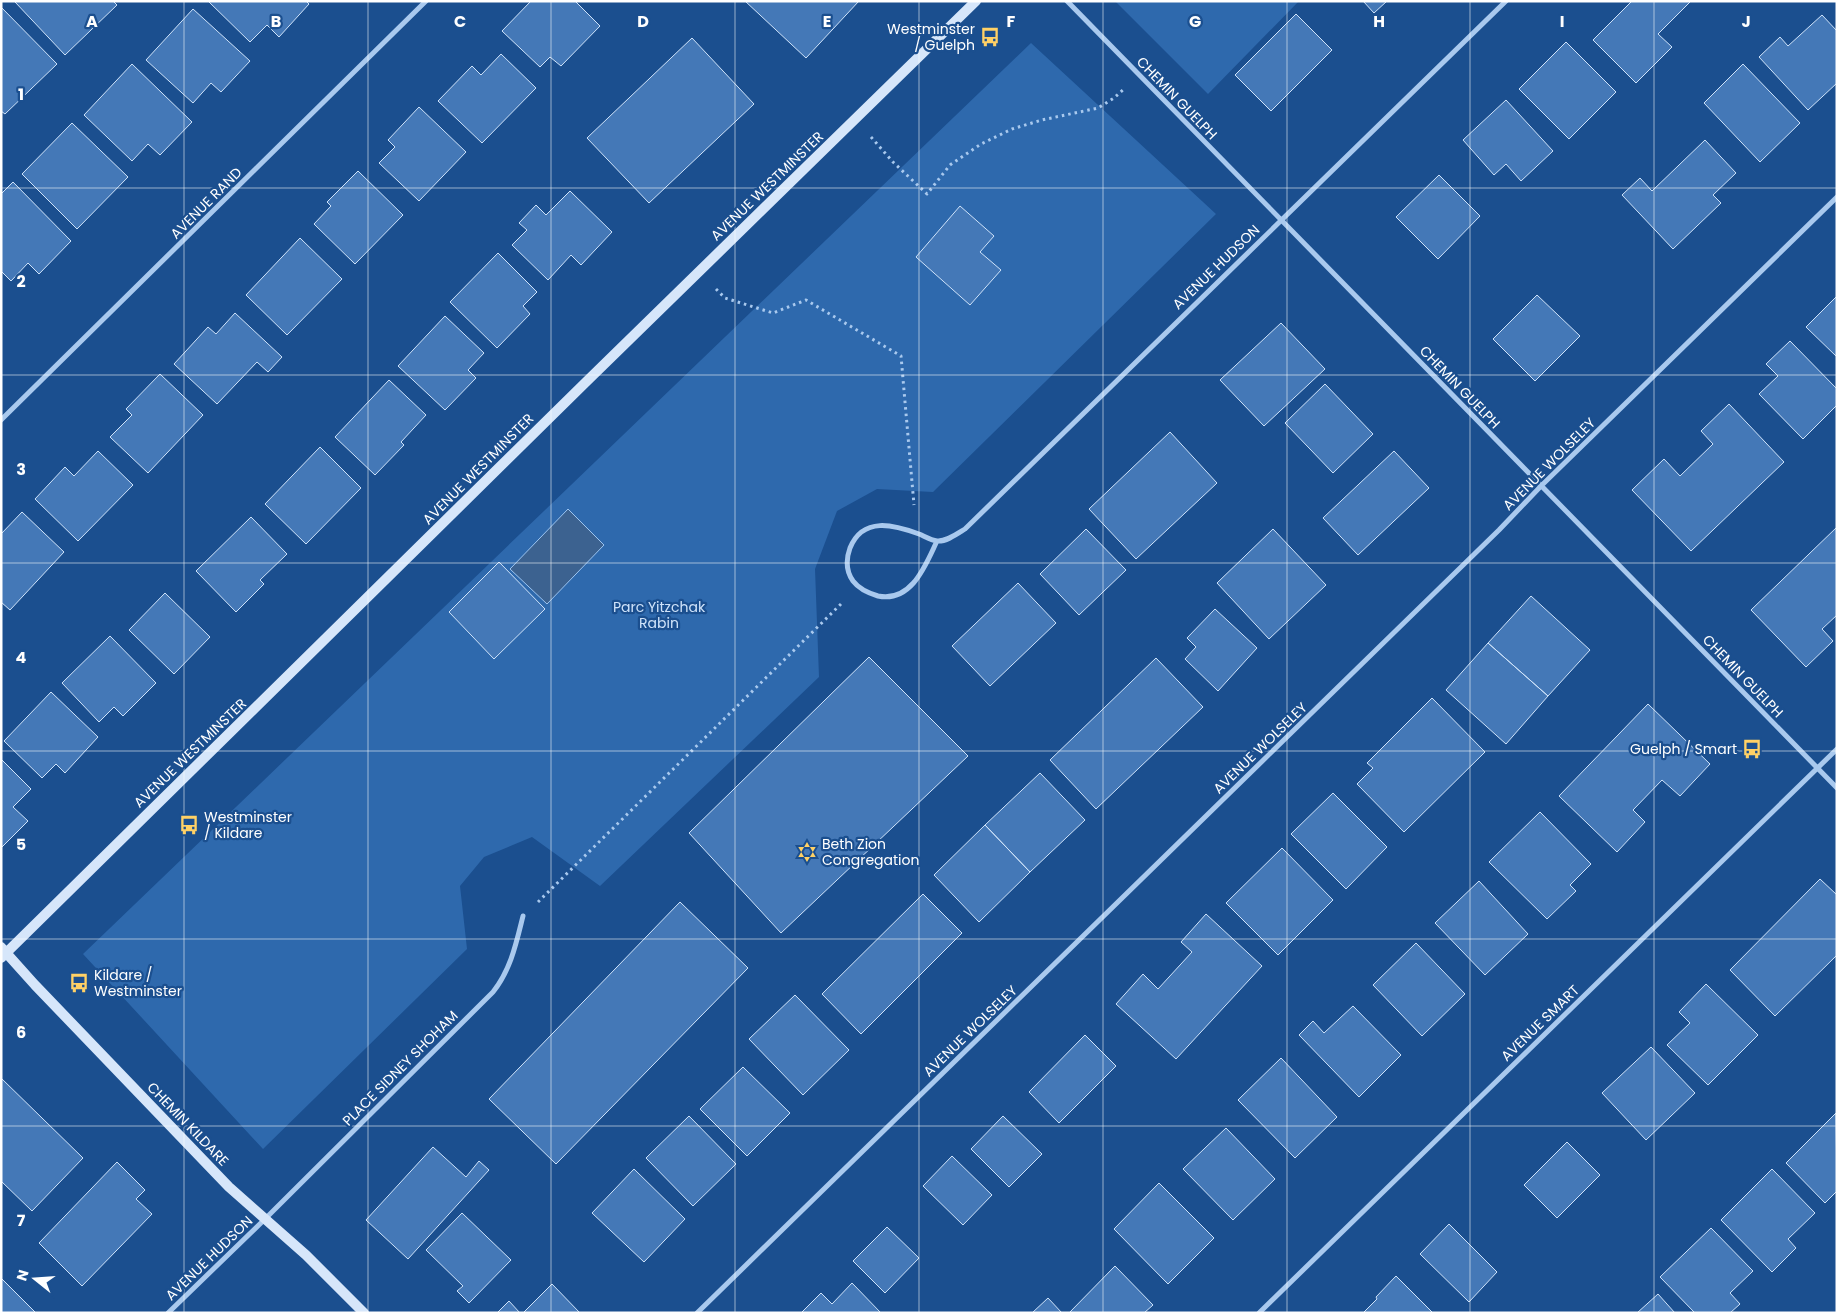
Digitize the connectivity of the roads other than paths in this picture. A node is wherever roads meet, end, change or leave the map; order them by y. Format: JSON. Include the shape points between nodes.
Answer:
{"nodes":[{"id":1,"x":426,"y":1,"type":"edge"},
{"id":2,"x":976,"y":1,"type":"edge"},
{"id":3,"x":1067,"y":1,"type":"edge"},
{"id":4,"x":1506,"y":1,"type":"edge"},
{"id":5,"x":1837,"y":197,"type":"edge"},
{"id":6,"x":1280,"y":220,"type":"junction"},
{"id":7,"x":1,"y":420,"type":"edge"},
{"id":8,"x":1541,"y":486,"type":"junction"},
{"id":9,"x":937,"y":541,"type":"junction"},
{"id":10,"x":1837,"y":749,"type":"edge"},
{"id":11,"x":1817,"y":768,"type":"junction"},
{"id":12,"x":1837,"y":788,"type":"edge"},
{"id":13,"x":523,"y":916,"type":"road end"},
{"id":14,"x":3,"y":953,"type":"edge"},
{"id":15,"x":265,"y":1219,"type":"junction"},
{"id":16,"x":168,"y":1313,"type":"edge"},
{"id":17,"x":364,"y":1313,"type":"edge"},
{"id":18,"x":697,"y":1313,"type":"edge"},
{"id":19,"x":1259,"y":1313,"type":"edge"}],
"edges":[{"from":1,"to":7,"type":"street","name":"AVENUE RAND"},
{"from":2,"to":14,"type":"street","name":"AVENUE WESTMINSTER"},
{"from":3,"to":6,"type":"street","name":"CHEMIN GUELPH"},
{"from":4,"to":6,"type":"street","name":"AVENUE HUDSON"},
{"from":5,"to":8,"type":"street","name":"AVENUE WOLSELEY"},
{"from":6,"to":8,"type":"street","name":"CHEMIN GUELPH"},
{"from":6,"to":9,"type":"street","name":"AVENUE HUDSON","via":[[965,529]]},
{"from":8,"to":11,"type":"street","name":"CHEMIN GUELPH"},
{"from":8,"to":18,"type":"street","name":"AVENUE WOLSELEY"},
{"from":9,"to":9,"type":"street","via":[[891,525],[867,528],[850,547],[847,566],[850,576],[861,589],[871,594],[883,597],[903,592],[920,576]]},
{"from":10,"to":11,"type":"street","name":"AVENUE SMART"},
{"from":11,"to":12,"type":"street","name":"CHEMIN GUELPH"},
{"from":11,"to":19,"type":"street","name":"AVENUE SMART"},
{"from":13,"to":15,"type":"street","name":"PLACE SIDNEY SHOHAM","via":[[514,955],[493,992]]},
{"from":14,"to":15,"type":"street","name":"CHEMIN KILDARE","via":[[229,1187]]},
{"from":15,"to":16,"type":"street","name":"AVENUE HUDSON"},
{"from":15,"to":17,"type":"street","name":"CHEMIN KILDARE"}]}
